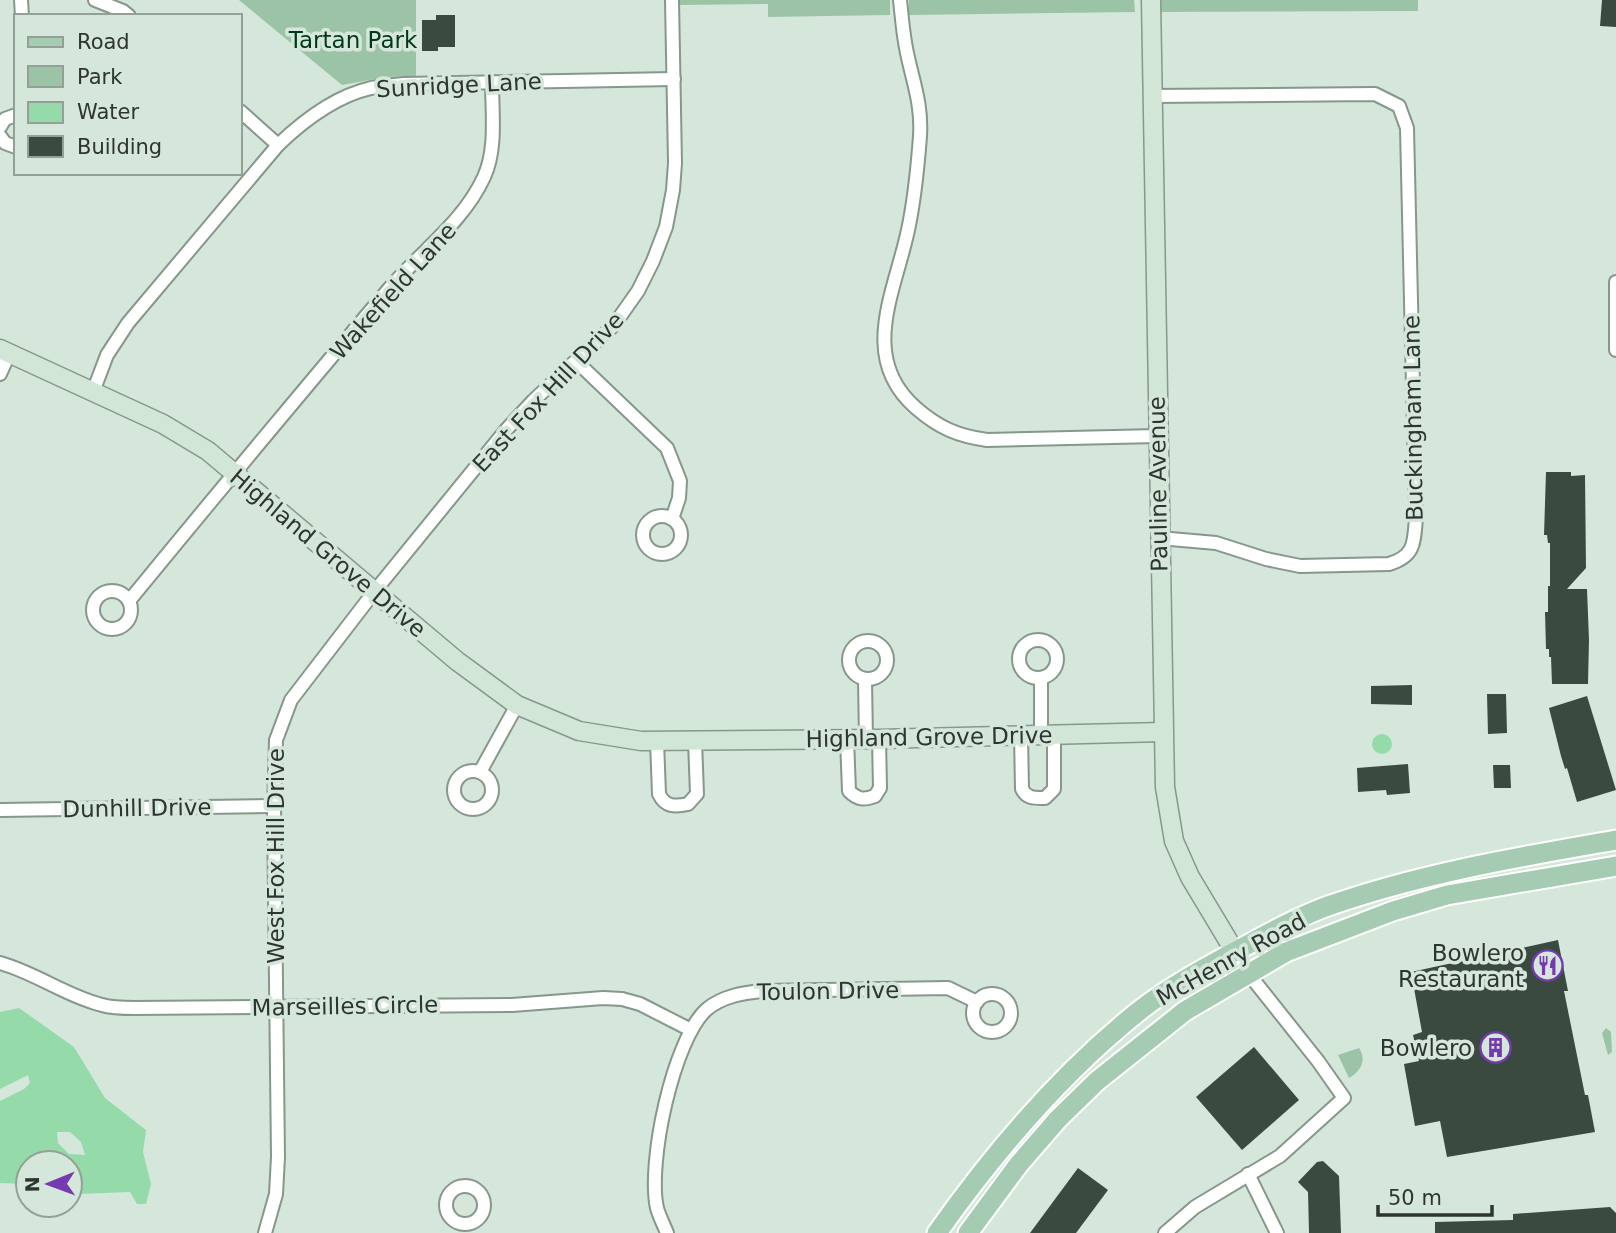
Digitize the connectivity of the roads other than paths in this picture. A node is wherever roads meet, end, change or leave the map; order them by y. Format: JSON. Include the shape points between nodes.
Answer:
{"nodes":[{"id":1,"x":94,"y":0,"type":"edge"},
{"id":2,"x":672,"y":0,"type":"edge"},
{"id":3,"x":900,"y":0,"type":"edge"},
{"id":4,"x":1151,"y":0,"type":"edge"},
{"id":5,"x":127,"y":14,"type":"edge"},
{"id":6,"x":674,"y":79,"type":"junction"},
{"id":7,"x":492,"y":82,"type":"junction"},
{"id":8,"x":1152,"y":96,"type":"junction"},
{"id":9,"x":242,"y":113,"type":"edge"},
{"id":10,"x":14,"y":116,"type":"edge"},
{"id":11,"x":0,"y":127,"type":"edge"},
{"id":12,"x":0,"y":136,"type":"edge"},
{"id":13,"x":278,"y":145,"type":"junction"},
{"id":14,"x":14,"y":146,"type":"edge"},
{"id":15,"x":1616,"y":282,"type":"edge"},
{"id":16,"x":1616,"y":349,"type":"edge"},
{"id":17,"x":5,"y":352,"type":"edge"},
{"id":18,"x":577,"y":362,"type":"junction"},
{"id":19,"x":0,"y":374,"type":"edge"},
{"id":20,"x":93,"y":392,"type":"junction"},
{"id":21,"x":1157,"y":436,"type":"junction"},
{"id":22,"x":233,"y":474,"type":"junction"},
{"id":23,"x":672,"y":519,"type":"dead end"},
{"id":24,"x":1159,"y":538,"type":"junction"},
{"id":25,"x":374,"y":592,"type":"junction"},
{"id":26,"x":129,"y":601,"type":"dead end"},
{"id":27,"x":1041,"y":678,"type":"dead end"},
{"id":28,"x":865,"y":680,"type":"dead end"},
{"id":29,"x":517,"y":705,"type":"junction"},
{"id":30,"x":1163,"y":732,"type":"junction"},
{"id":31,"x":1047,"y":734,"type":"junction"},
{"id":32,"x":1021,"y":735,"type":"junction"},
{"id":33,"x":872,"y":739,"type":"junction"},
{"id":34,"x":846,"y":740,"type":"junction"},
{"id":35,"x":657,"y":741,"type":"junction"},
{"id":36,"x":695,"y":741,"type":"junction"},
{"id":37,"x":480,"y":772,"type":"dead end"},
{"id":38,"x":274,"y":806,"type":"junction"},
{"id":39,"x":0,"y":810,"type":"edge"},
{"id":40,"x":1616,"y":840,"type":"edge"},
{"id":41,"x":1616,"y":866,"type":"edge"},
{"id":42,"x":1235,"y":952,"type":"junction"},
{"id":43,"x":0,"y":963,"type":"edge"},
{"id":44,"x":1249,"y":974,"type":"junction"},
{"id":45,"x":977,"y":1002,"type":"dead end"},
{"id":46,"x":275,"y":1007,"type":"junction"},
{"id":47,"x":691,"y":1030,"type":"junction"},
{"id":48,"x":1248,"y":1174,"type":"junction"},
{"id":49,"x":265,"y":1233,"type":"edge"},
{"id":50,"x":667,"y":1233,"type":"edge"},
{"id":51,"x":937,"y":1233,"type":"edge"},
{"id":52,"x":968,"y":1233,"type":"edge"},
{"id":53,"x":1165,"y":1233,"type":"edge"},
{"id":54,"x":1277,"y":1233,"type":"edge"}],
"edges":[{"from":1,"to":5,"type":"street"},
{"from":2,"to":6,"type":"street","name":"East Fox Hill Drive"},
{"from":3,"to":21,"type":"street","via":[[902,31],[920,104],[910,220],[884,320],[886,357],[902,396],[931,421],[964,437]]},
{"from":4,"to":8,"type":"street","name":"Pauline Avenue"},
{"from":6,"to":7,"type":"street","name":"Sunridge Lane"},
{"from":6,"to":18,"type":"street","name":"East Fox Hill Drive","via":[[675,163],[666,227],[638,291],[614,325]]},
{"from":7,"to":13,"type":"street","name":"Sunridge Lane","via":[[370,88],[303,121]]},
{"from":7,"to":22,"type":"street","name":"Wakefield Lane","via":[[492,148],[477,192]]},
{"from":8,"to":21,"type":"street","name":"Pauline Avenue"},
{"from":8,"to":24,"type":"street","name":"Buckingham Lane","via":[[1375,94],[1399,106],[1407,128],[1416,517],[1413,546],[1403,560],[1389,564],[1300,566],[1216,542]]},
{"from":9,"to":13,"type":"street"},
{"from":10,"to":11,"type":"street"},
{"from":12,"to":14,"type":"street"},
{"from":13,"to":20,"type":"street","name":"Sunridge Lane","via":[[128,323],[107,355]]},
{"from":15,"to":16,"type":"street"},
{"from":17,"to":19,"type":"street"},
{"from":17,"to":20,"type":"street","name":"Highland Grove Drive"},
{"from":18,"to":23,"type":"street","via":[[667,448],[680,481]]},
{"from":18,"to":25,"type":"street","name":"East Fox Hill Drive","via":[[506,430]]},
{"from":20,"to":22,"type":"street","name":"Highland Grove Drive","via":[[163,424],[208,451]]},
{"from":21,"to":24,"type":"street","name":"Pauline Avenue"},
{"from":22,"to":25,"type":"street","name":"Highland Grove Drive"},
{"from":22,"to":26,"type":"street","name":"Wakefield Lane"},
{"from":24,"to":30,"type":"street","name":"Pauline Avenue"},
{"from":25,"to":29,"type":"street","name":"Highland Grove Drive"},
{"from":25,"to":38,"type":"street","name":"West Fox Hill Drive","via":[[291,700],[276,740]]},
{"from":27,"to":31,"type":"street"},
{"from":28,"to":33,"type":"street"},
{"from":29,"to":35,"type":"street","name":"Highland Grove Drive","via":[[579,731]]},
{"from":29,"to":37,"type":"street"},
{"from":30,"to":31,"type":"street","name":"Highland Grove Drive"},
{"from":30,"to":42,"type":"street","name":"Pauline Avenue","via":[[1174,841]]},
{"from":31,"to":32,"type":"street","name":"Highland Grove Drive"},
{"from":31,"to":32,"type":"street","via":[[1054,789],[1045,798],[1025,796],[1022,789]]},
{"from":32,"to":33,"type":"street","name":"Highland Grove Drive"},
{"from":33,"to":34,"type":"street","name":"Highland Grove Drive"},
{"from":33,"to":34,"type":"street","via":[[880,788],[875,796],[864,799],[849,791]]},
{"from":34,"to":36,"type":"street","name":"Highland Grove Drive"},
{"from":35,"to":36,"type":"street","name":"Highland Grove Drive"},
{"from":35,"to":36,"type":"street","via":[[659,794],[670,806],[688,804],[697,794]]},
{"from":38,"to":39,"type":"street","name":"Dunhill Drive"},
{"from":38,"to":46,"type":"street","name":"West Fox Hill Drive"},
{"from":40,"to":42,"type":"main road","name":"McHenry Road","via":[[1421,877],[1326,906]]},
{"from":41,"to":44,"type":"main road","name":"McHenry Road","via":[[1447,895],[1286,952]]},
{"from":42,"to":44,"type":"street"},
{"from":42,"to":51,"type":"main road","name":"McHenry Road","via":[[1140,1010],[1049,1093],[1013,1132]]},
{"from":43,"to":46,"type":"street","name":"Marseilles Circle","via":[[104,1006]]},
{"from":44,"to":48,"type":"street","via":[[1344,1098],[1280,1156]]},
{"from":44,"to":52,"type":"main road","name":"McHenry Road","via":[[1185,1011],[1097,1081],[1019,1164]]},
{"from":45,"to":47,"type":"street","name":"Toulon Drive","via":[[948,988],[762,991],[722,1000],[706,1010]]},
{"from":46,"to":47,"type":"street","name":"Marseilles Circle","via":[[622,999]]},
{"from":46,"to":49,"type":"street","name":"West Fox Hill Drive","via":[[276,1194]]},
{"from":47,"to":50,"type":"street","name":"Toulon Drive","via":[[681,1050],[656,1143],[657,1209]]},
{"from":48,"to":53,"type":"street","via":[[1195,1206]]},
{"from":48,"to":54,"type":"street"}]}
